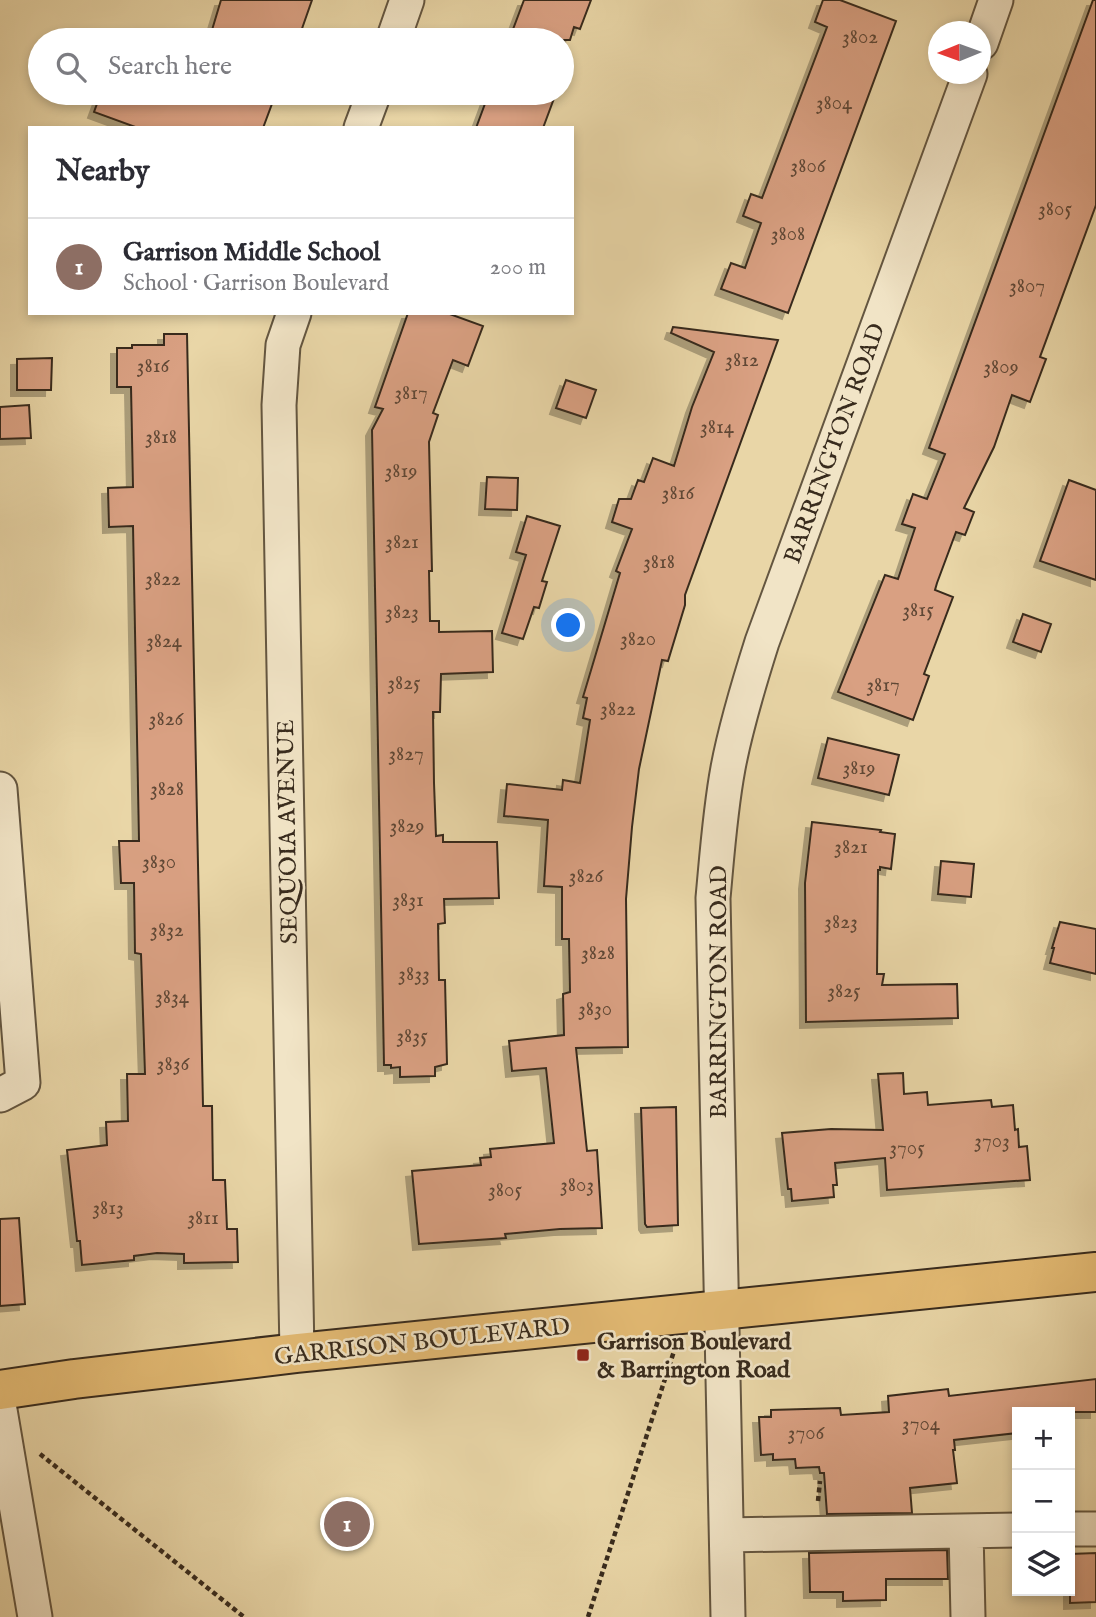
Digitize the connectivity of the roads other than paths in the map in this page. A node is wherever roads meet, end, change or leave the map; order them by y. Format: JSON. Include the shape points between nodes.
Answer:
{"nodes":[{"id":1,"x":407,"y":0,"type":"edge"},
{"id":2,"x":996,"y":0,"type":"edge"},
{"id":3,"x":989,"y":21,"type":"edge"},
{"id":4,"x":397,"y":28,"type":"edge"},
{"id":5,"x":966,"y":84,"type":"edge"},
{"id":6,"x":370,"y":105,"type":"edge"},
{"id":7,"x":362,"y":126,"type":"edge"},
{"id":8,"x":293,"y":315,"type":"edge"},
{"id":9,"x":0,"y":789,"type":"edge"},
{"id":10,"x":0,"y":1095,"type":"edge"},
{"id":11,"x":1096,"y":1272,"type":"edge"},
{"id":12,"x":723,"y":1309,"type":"junction"},
{"id":13,"x":297,"y":1353,"type":"junction"},
{"id":14,"x":0,"y":1391,"type":"edge"},
{"id":15,"x":0,"y":1410,"type":"edge"},
{"id":16,"x":1075,"y":1529,"type":"edge"},
{"id":17,"x":1096,"y":1529,"type":"edge"},
{"id":18,"x":1012,"y":1530,"type":"edge"},
{"id":19,"x":966,"y":1531,"type":"junction"},
{"id":20,"x":727,"y":1535,"type":"junction"},
{"id":21,"x":35,"y":1617,"type":"edge"},
{"id":22,"x":728,"y":1617,"type":"edge"},
{"id":23,"x":968,"y":1617,"type":"edge"}],
"edges":[{"from":1,"to":4,"type":"street"},
{"from":2,"to":3,"type":"street"},
{"from":5,"to":12,"type":"street","name":"BARRINGTON ROAD","via":[[762,642],[728,768],[713,898]]},
{"from":6,"to":7,"type":"street"},
{"from":8,"to":13,"type":"street","name":"SEQUOIA AVENUE","via":[[283,345],[279,405]]},
{"from":9,"to":10,"type":"street","via":[[23,1083]]},
{"from":11,"to":12,"type":"main road","name":"GARRISON BOULEVARD"},
{"from":12,"to":13,"type":"main road","name":"GARRISON BOULEVARD"},
{"from":12,"to":20,"type":"street","name":"BARRINGTON ROAD"},
{"from":13,"to":14,"type":"main road","name":"GARRISON BOULEVARD"},
{"from":15,"to":21,"type":"street"},
{"from":16,"to":17,"type":"street"},
{"from":18,"to":19,"type":"street"},
{"from":19,"to":20,"type":"street"},
{"from":19,"to":23,"type":"street"},
{"from":20,"to":22,"type":"street","name":"BARRINGTON ROAD"}]}
